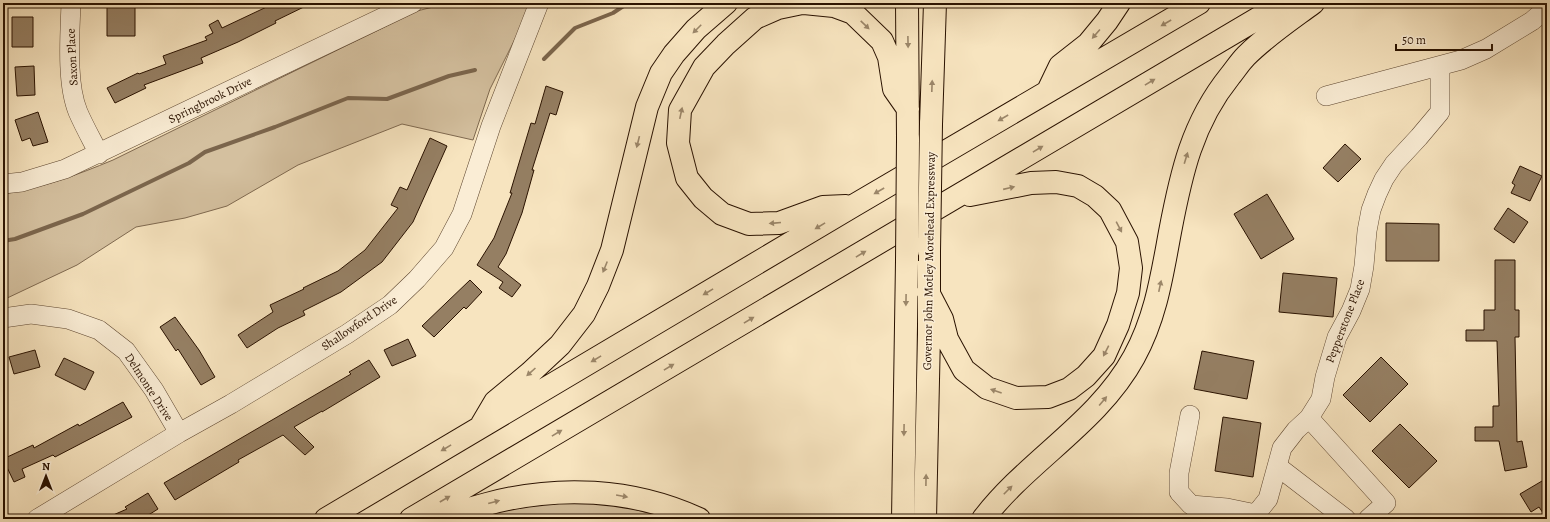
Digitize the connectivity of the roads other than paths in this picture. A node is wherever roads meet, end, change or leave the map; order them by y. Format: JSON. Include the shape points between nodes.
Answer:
{"nodes":[{"id":1,"x":71,"y":3,"type":"edge"},
{"id":2,"x":413,"y":3,"type":"edge"},
{"id":3,"x":539,"y":3,"type":"edge"},
{"id":4,"x":726,"y":3,"type":"edge"},
{"id":5,"x":803,"y":3,"type":"edge"},
{"id":6,"x":907,"y":3,"type":"edge"},
{"id":7,"x":935,"y":3,"type":"edge"},
{"id":8,"x":1119,"y":3,"type":"edge"},
{"id":9,"x":1199,"y":3,"type":"edge"},
{"id":10,"x":1284,"y":3,"type":"edge"},
{"id":11,"x":1313,"y":3,"type":"edge"},
{"id":12,"x":390,"y":8,"type":"edge"},
{"id":13,"x":1547,"y":8,"type":"edge"},
{"id":14,"x":1440,"y":66,"type":"junction"},
{"id":15,"x":1048,"y":91,"type":"junction"},
{"id":16,"x":1326,"y":96,"type":"dead end"},
{"id":17,"x":908,"y":109,"type":"junction"},
{"id":18,"x":99,"y":154,"type":"junction"},
{"id":19,"x":3,"y":184,"type":"edge"},
{"id":20,"x":957,"y":197,"type":"junction"},
{"id":21,"x":853,"y":206,"type":"junction"},
{"id":22,"x":928,"y":292,"type":"junction"},
{"id":23,"x":3,"y":318,"type":"edge"},
{"id":24,"x":1190,"y":415,"type":"dead end"},
{"id":25,"x":1309,"y":418,"type":"junction"},
{"id":26,"x":480,"y":428,"type":"junction"},
{"id":27,"x":179,"y":433,"type":"junction"},
{"id":28,"x":1277,"y":466,"type":"junction"},
{"id":29,"x":37,"y":519,"type":"edge"},
{"id":30,"x":326,"y":519,"type":"edge"},
{"id":31,"x":411,"y":519,"type":"edge"},
{"id":32,"x":444,"y":519,"type":"edge"},
{"id":33,"x":699,"y":519,"type":"edge"},
{"id":34,"x":903,"y":519,"type":"edge"},
{"id":35,"x":925,"y":519,"type":"edge"},
{"id":36,"x":983,"y":519,"type":"edge"},
{"id":37,"x":1346,"y":519,"type":"edge"},
{"id":38,"x":1368,"y":519,"type":"edge"}],
"edges":[{"from":1,"to":18,"type":"street","name":"Saxon Place","via":[[71,80],[78,111]]},
{"from":2,"to":12,"type":"street","name":"Springbrook Drive"},
{"from":3,"to":27,"type":"street","name":"Shallowford Drive","via":[[491,126],[462,214],[444,248],[390,305],[347,334]]},
{"from":4,"to":26,"type":"highway","one_way":true,"via":[[696,29],[674,54],[662,73],[647,107],[612,250],[584,314],[560,345],[495,402]]},
{"from":5,"to":17,"type":"highway","one_way":true,"via":[[834,6],[853,14],[882,41],[889,57],[894,89]]},
{"from":21,"to":5,"type":"highway","one_way":true,"via":[[823,208],[779,223],[749,224],[722,214],[702,198],[687,178],[678,143],[680,110],[704,67],[755,18],[778,8]]},
{"from":6,"to":17,"type":"highway","name":"Governor John Motley Morehead Expressway","one_way":true},
{"from":22,"to":7,"type":"highway","name":"Governor John Motley Morehead Expressway","one_way":true,"bridge":true},
{"from":8,"to":15,"type":"highway","one_way":true,"via":[[1088,44],[1060,66]]},
{"from":9,"to":15,"type":"highway","one_way":true},
{"from":20,"to":10,"type":"highway","one_way":true},
{"from":36,"to":11,"type":"highway","one_way":true,"via":[[1018,479],[1100,405],[1119,381],[1134,357],[1156,306],[1178,189],[1187,155],[1202,117],[1245,57],[1271,33]]},
{"from":12,"to":18,"type":"street","name":"Springbrook Drive"},
{"from":13,"to":14,"type":"street","via":[[1532,21],[1486,49]]},
{"from":14,"to":16,"type":"street"},
{"from":14,"to":25,"type":"street","name":"Pepperstone Place","via":[[1440,112],[1394,164],[1377,194],[1367,231],[1360,289],[1338,337],[1321,399]]},
{"from":15,"to":21,"type":"highway","one_way":true},
{"from":17,"to":34,"type":"highway","name":"Governor John Motley Morehead Expressway","one_way":true,"bridge":true},
{"from":18,"to":19,"type":"street","name":"Springbrook Drive","via":[[65,170],[22,182]]},
{"from":20,"to":22,"type":"highway","one_way":true,"via":[[1031,183],[1056,182],[1078,186],[1095,196],[1110,210],[1127,242],[1131,268],[1128,294],[1104,356],[1086,376],[1069,389],[1048,398],[1016,398],[987,388],[964,370],[946,339],[942,318]]},
{"from":31,"to":20,"type":"highway","one_way":true},
{"from":21,"to":26,"type":"highway","one_way":true},
{"from":35,"to":22,"type":"highway","name":"Governor John Motley Morehead Expressway","one_way":true},
{"from":23,"to":27,"type":"street","name":"Delmonte Drive","via":[[31,314],[68,319],[99,330],[126,351],[154,390]]},
{"from":24,"to":28,"type":"street","name":"Pepperstone Place","via":[[1179,474],[1179,492],[1191,505],[1256,514],[1268,499]]},
{"from":25,"to":28,"type":"street","name":"Pepperstone Place","via":[[1282,448]]},
{"from":25,"to":38,"type":"street","via":[[1386,503]]},
{"from":26,"to":30,"type":"highway","one_way":true},
{"from":27,"to":29,"type":"street","name":"Shallowford Drive"},
{"from":28,"to":37,"type":"street"},
{"from":32,"to":33,"type":"highway","one_way":true,"via":[[475,507],[527,494],[588,492],[642,500]]}]}
